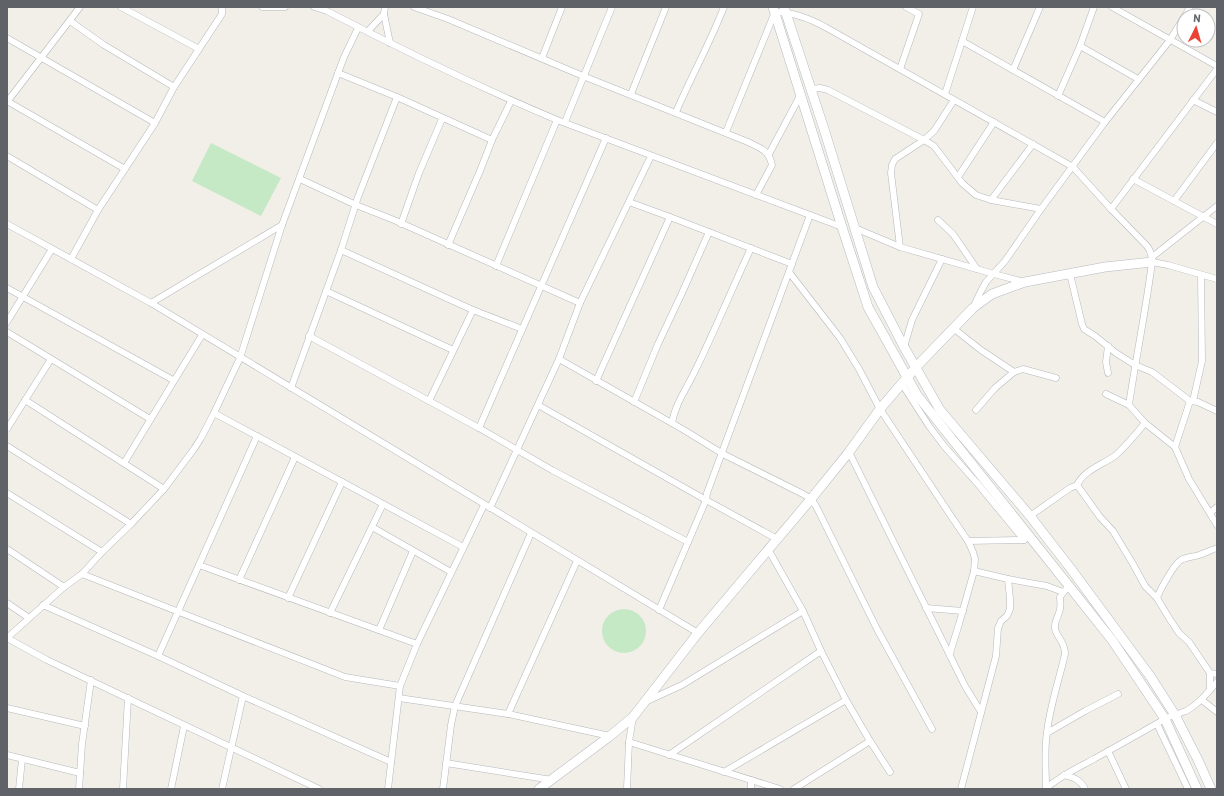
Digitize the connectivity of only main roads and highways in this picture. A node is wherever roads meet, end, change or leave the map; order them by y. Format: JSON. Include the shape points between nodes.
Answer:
{"nodes":[{"id":1,"x":774,"y":9,"type":"edge"},
{"id":2,"x":785,"y":9,"type":"edge"},
{"id":3,"x":1152,"y":260,"type":"road end"},
{"id":4,"x":916,"y":367,"type":"junction"},
{"id":5,"x":905,"y":381,"type":"junction"},
{"id":6,"x":539,"y":789,"type":"edge"},
{"id":7,"x":1197,"y":789,"type":"edge"},
{"id":8,"x":1211,"y":789,"type":"edge"}],
"edges":[{"from":1,"to":5,"type":"main road","via":[[868,307]]},
{"from":2,"to":4,"type":"main road","via":[[873,287]]},
{"from":3,"to":4,"type":"main road","via":[[1025,282],[992,294],[973,308]]},
{"from":4,"to":5,"type":"main road"},
{"from":4,"to":8,"type":"main road","via":[[940,410],[1030,516],[1150,676],[1175,715]]},
{"from":5,"to":6,"type":"main road","via":[[880,409],[811,499],[698,633],[633,717]]},
{"from":5,"to":7,"type":"main road","via":[[1066,589],[1112,640],[1161,721]]}]}
